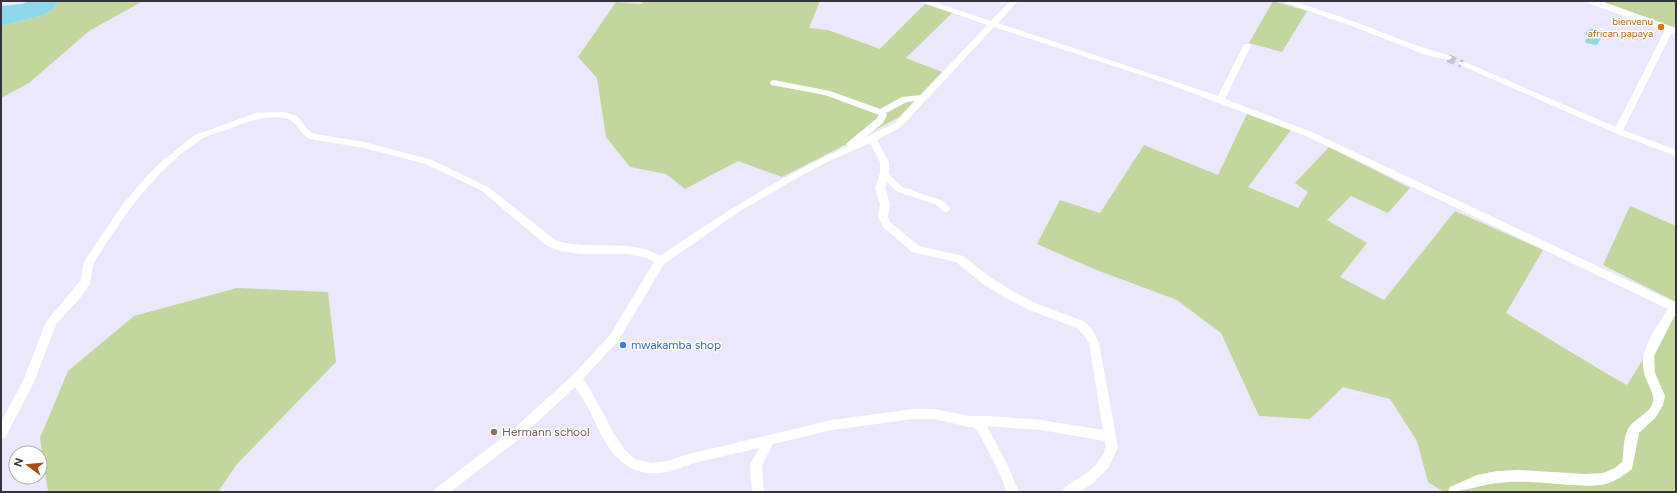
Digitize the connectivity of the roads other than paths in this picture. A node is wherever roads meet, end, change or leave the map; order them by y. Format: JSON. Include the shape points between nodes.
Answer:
{"nodes":[{"id":1,"x":924,"y":1,"type":"edge"},
{"id":2,"x":1014,"y":1,"type":"edge"},
{"id":3,"x":1285,"y":1,"type":"edge"},
{"id":4,"x":1592,"y":1,"type":"edge"},
{"id":5,"x":992,"y":24,"type":"junction"},
{"id":6,"x":1673,"y":31,"type":"edge"},
{"id":7,"x":1247,"y":46,"type":"dead end"},
{"id":8,"x":1448,"y":58,"type":"tunnel mouth"},
{"id":9,"x":1462,"y":64,"type":"tunnel mouth"},
{"id":10,"x":774,"y":83,"type":"dead end"},
{"id":11,"x":924,"y":98,"type":"junction"},
{"id":12,"x":1220,"y":101,"type":"junction"},
{"id":13,"x":881,"y":112,"type":"junction"},
{"id":14,"x":1618,"y":131,"type":"junction"},
{"id":15,"x":872,"y":139,"type":"junction"},
{"id":16,"x":842,"y":151,"type":"junction"},
{"id":17,"x":1676,"y":153,"type":"edge"},
{"id":18,"x":885,"y":175,"type":"junction"},
{"id":19,"x":946,"y":209,"type":"dead end"},
{"id":20,"x":660,"y":261,"type":"junction"},
{"id":21,"x":1675,"y":307,"type":"edge"},
{"id":22,"x":576,"y":379,"type":"junction"},
{"id":23,"x":962,"y":420,"type":"junction"},
{"id":24,"x":1,"y":434,"type":"edge"},
{"id":25,"x":1110,"y":437,"type":"junction"},
{"id":26,"x":770,"y":439,"type":"junction"},
{"id":27,"x":1454,"y":491,"type":"edge"},
{"id":28,"x":440,"y":492,"type":"edge"},
{"id":29,"x":758,"y":492,"type":"edge"},
{"id":30,"x":1013,"y":492,"type":"edge"},
{"id":31,"x":1068,"y":492,"type":"edge"}],
"edges":[{"from":1,"to":5,"type":"street"},
{"from":2,"to":5,"type":"street"},
{"from":3,"to":8,"type":"street","via":[[1352,22]]},
{"from":4,"to":6,"type":"main road"},
{"from":5,"to":11,"type":"street"},
{"from":5,"to":12,"type":"street","via":[[1144,73]]},
{"from":6,"to":14,"type":"street"},
{"from":7,"to":12,"type":"street"},
{"from":9,"to":14,"type":"street"},
{"from":10,"to":13,"type":"street","via":[[827,93]]},
{"from":11,"to":13,"type":"street","via":[[905,99]]},
{"from":11,"to":15,"type":"street","via":[[898,125]]},
{"from":12,"to":21,"type":"street","via":[[1309,134]]},
{"from":13,"to":16,"type":"street","via":[[883,115],[880,121]]},
{"from":14,"to":17,"type":"street"},
{"from":15,"to":16,"type":"street"},
{"from":15,"to":18,"type":"street","via":[[886,162]]},
{"from":16,"to":20,"type":"street","via":[[734,212]]},
{"from":18,"to":19,"type":"street","via":[[899,189],[940,203]]},
{"from":18,"to":25,"type":"street","via":[[880,188],[885,204],[883,217],[886,224],[916,249],[958,259],[1012,296],[1080,325],[1088,332],[1094,343]]},
{"from":20,"to":22,"type":"street","via":[[614,338]]},
{"from":20,"to":24,"type":"street","via":[[651,255],[627,250],[580,250],[558,246],[485,189],[429,162],[364,145],[312,137],[294,118],[284,114],[256,116],[198,137],[164,164],[126,206],[92,257],[88,265],[86,282],[51,322],[28,382]]},
{"from":21,"to":27,"type":"street","via":[[1649,352],[1649,370],[1659,394],[1659,401],[1645,422],[1633,431],[1628,465],[1604,479],[1497,477],[1477,481]]},
{"from":22,"to":26,"type":"street","via":[[614,444],[632,464],[652,468],[665,467]]},
{"from":22,"to":28,"type":"street","via":[[514,436]]},
{"from":23,"to":25,"type":"street","via":[[997,420]]},
{"from":23,"to":26,"type":"street","via":[[934,414],[913,414],[832,425]]},
{"from":23,"to":30,"type":"street","via":[[978,424],[983,429]]},
{"from":25,"to":31,"type":"street","via":[[1112,448],[1109,459],[1098,472]]},
{"from":26,"to":29,"type":"street","via":[[756,465]]}]}
